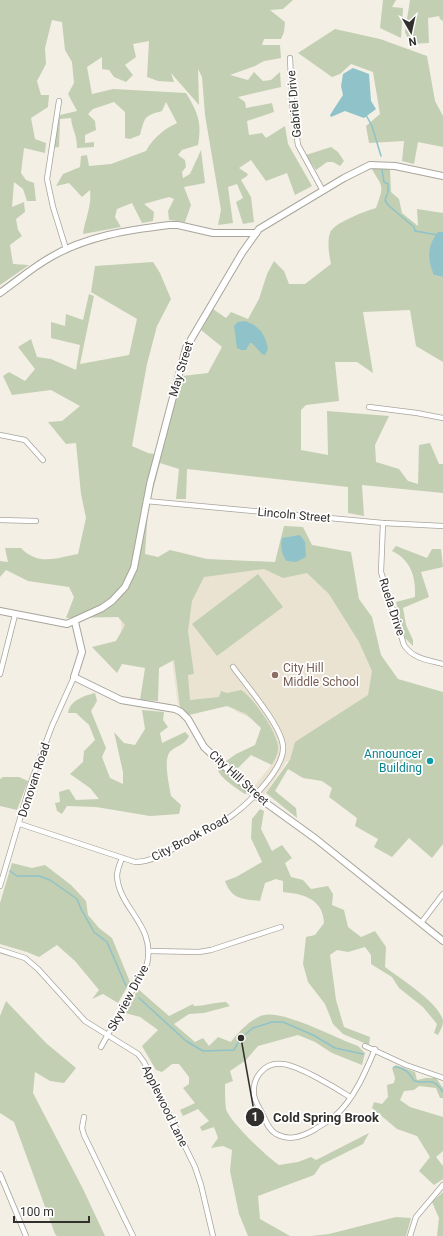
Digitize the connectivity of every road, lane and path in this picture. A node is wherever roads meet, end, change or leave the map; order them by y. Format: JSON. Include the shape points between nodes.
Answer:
{"nodes":[{"id":1,"x":290,"y":58,"type":"dead end"},
{"id":2,"x":59,"y":101,"type":"dead end"},
{"id":3,"x":443,"y":176,"type":"edge"},
{"id":4,"x":323,"y":191,"type":"junction"},
{"id":5,"x":256,"y":233,"type":"junction"},
{"id":6,"x":66,"y":249,"type":"junction"},
{"id":7,"x":0,"y":293,"type":"edge"},
{"id":8,"x":369,"y":407,"type":"dead end"},
{"id":9,"x":443,"y":418,"type":"edge"},
{"id":10,"x":0,"y":435,"type":"edge"},
{"id":11,"x":43,"y":460,"type":"dead end"},
{"id":12,"x":146,"y":501,"type":"junction"},
{"id":13,"x":0,"y":520,"type":"edge"},
{"id":14,"x":36,"y":521,"type":"dead end"},
{"id":15,"x":383,"y":523,"type":"junction"},
{"id":16,"x":443,"y":526,"type":"edge"},
{"id":17,"x":0,"y":611,"type":"edge"},
{"id":18,"x":16,"y":614,"type":"junction"},
{"id":19,"x":75,"y":622,"type":"junction"},
{"id":20,"x":443,"y":664,"type":"edge"},
{"id":21,"x":232,"y":667,"type":"dead end"},
{"id":22,"x":0,"y":674,"type":"edge"},
{"id":23,"x":74,"y":678,"type":"junction"},
{"id":24,"x":255,"y":795,"type":"junction"},
{"id":25,"x":20,"y":824,"type":"junction"},
{"id":26,"x":122,"y":858,"type":"junction"},
{"id":27,"x":0,"y":886,"type":"edge"},
{"id":28,"x":443,"y":894,"type":"edge"},
{"id":29,"x":421,"y":923,"type":"junction"},
{"id":30,"x":281,"y":927,"type":"dead end"},
{"id":31,"x":443,"y":941,"type":"edge"},
{"id":32,"x":0,"y":950,"type":"edge"},
{"id":33,"x":150,"y":951,"type":"junction"},
{"id":34,"x":108,"y":1034,"type":"junction"},
{"id":35,"x":365,"y":1046,"type":"dead end"},
{"id":36,"x":101,"y":1047,"type":"dead end"},
{"id":37,"x":375,"y":1050,"type":"junction"},
{"id":38,"x":443,"y":1078,"type":"edge"},
{"id":39,"x":350,"y":1097,"type":"junction"},
{"id":40,"x":84,"y":1117,"type":"dead end"},
{"id":41,"x":0,"y":1174,"type":"edge"},
{"id":42,"x":443,"y":1185,"type":"edge"},
{"id":43,"x":26,"y":1236,"type":"edge"},
{"id":44,"x":133,"y":1236,"type":"edge"},
{"id":45,"x":213,"y":1236,"type":"edge"},
{"id":46,"x":410,"y":1236,"type":"edge"}],
"edges":[{"from":1,"to":4,"type":"street","name":"Gabriel Drive","via":[[292,103],[298,145]]},
{"from":2,"to":6,"type":"street","via":[[47,179]]},
{"from":3,"to":4,"type":"street","name":"May Street","via":[[378,164],[363,168]]},
{"from":4,"to":5,"type":"street","name":"May Street"},
{"from":5,"to":6,"type":"street","via":[[213,233],[169,225],[99,237]]},
{"from":5,"to":12,"type":"street","name":"May Street","via":[[186,348]]},
{"from":6,"to":7,"type":"street"},
{"from":8,"to":9,"type":"street"},
{"from":10,"to":11,"type":"street","via":[[25,440]]},
{"from":12,"to":15,"type":"street","name":"Lincoln Street"},
{"from":12,"to":19,"type":"street","name":"May Street","via":[[136,558],[125,587],[112,602]]},
{"from":13,"to":14,"type":"street"},
{"from":15,"to":16,"type":"street","name":"Lincoln Street"},
{"from":15,"to":20,"type":"street","name":"Ruela Drive","via":[[381,572],[404,645],[418,658]]},
{"from":17,"to":18,"type":"street","name":"May Street"},
{"from":18,"to":19,"type":"street","name":"May Street","via":[[63,624]]},
{"from":18,"to":22,"type":"street"},
{"from":19,"to":23,"type":"street","via":[[82,652]]},
{"from":21,"to":24,"type":"street","name":"City Brook Road","via":[[275,725],[282,740],[279,764]]},
{"from":23,"to":24,"type":"street","name":"City Hill Street","via":[[121,700],[181,712],[188,719],[204,748]]},
{"from":23,"to":25,"type":"street","name":"Donovan Road","via":[[52,726],[30,785]]},
{"from":24,"to":26,"type":"street","name":"City Brook Road","via":[[230,817],[158,857],[144,862]]},
{"from":24,"to":29,"type":"street","name":"City Hill Street","via":[[316,839]]},
{"from":25,"to":26,"type":"street","name":"City Brook Road"},
{"from":25,"to":27,"type":"street","name":"Donovan Road"},
{"from":26,"to":33,"type":"street","name":"Skyview Drive","via":[[117,875],[121,890],[144,932]]},
{"from":28,"to":29,"type":"street"},
{"from":29,"to":31,"type":"street","name":"City Hill Street"},
{"from":30,"to":33,"type":"street","via":[[211,950]]},
{"from":32,"to":34,"type":"street","name":"Applewood Lane","via":[[25,958],[85,1021]]},
{"from":33,"to":34,"type":"street","name":"Skyview Drive","via":[[147,964]]},
{"from":34,"to":36,"type":"street","name":"Skyview Drive"},
{"from":34,"to":45,"type":"street","name":"Applewood Lane","via":[[138,1054],[144,1062],[194,1167]]},
{"from":35,"to":37,"type":"street"},
{"from":37,"to":38,"type":"street","via":[[406,1065]]},
{"from":37,"to":39,"type":"street"},
{"from":39,"to":39,"type":"street","via":[[297,1068],[283,1064],[272,1064],[264,1068],[254,1086],[254,1097],[268,1127],[286,1138],[297,1138],[323,1124],[336,1115]]},
{"from":40,"to":44,"type":"street","via":[[84,1135]]},
{"from":41,"to":43,"type":"street"},
{"from":42,"to":46,"type":"street","via":[[416,1217]]}]}
